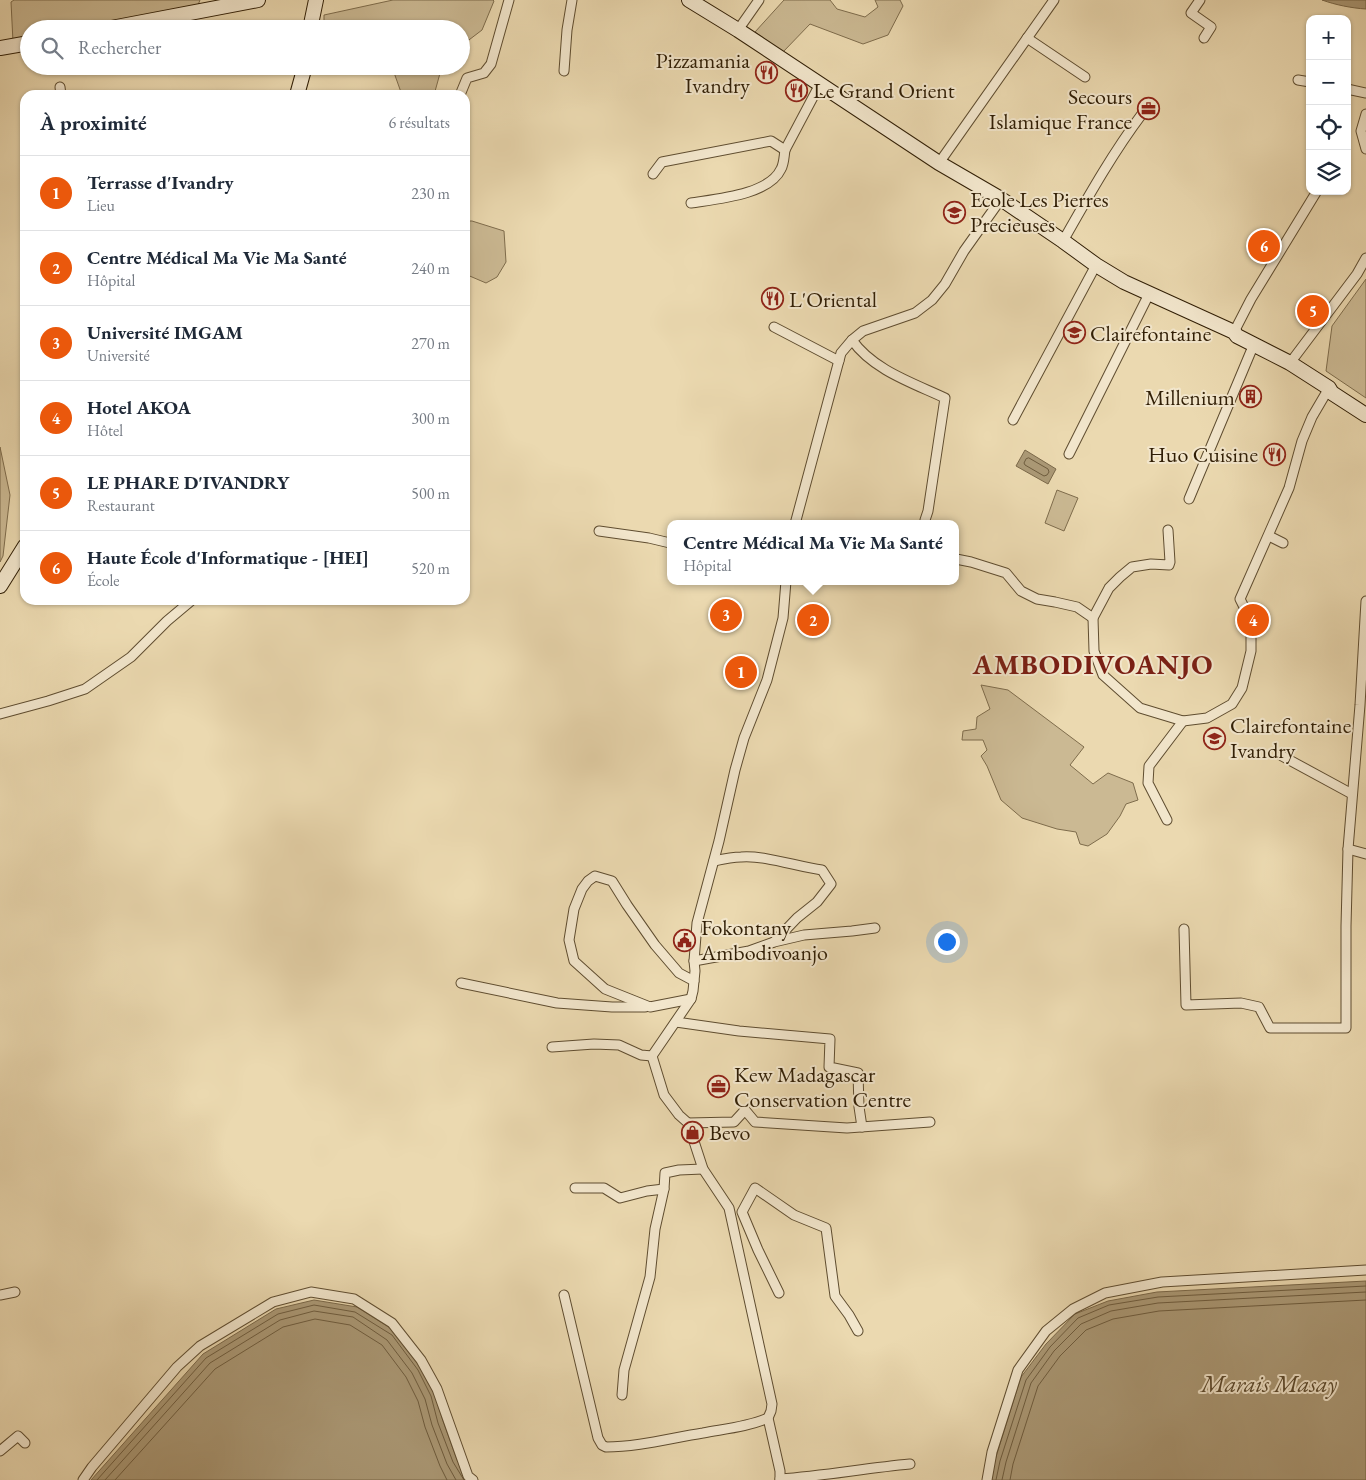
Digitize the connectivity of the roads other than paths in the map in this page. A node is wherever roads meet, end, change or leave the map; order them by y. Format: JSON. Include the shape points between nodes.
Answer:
{"nodes":[{"id":1,"x":258,"y":0,"type":"edge"},
{"id":2,"x":316,"y":0,"type":"edge"},
{"id":3,"x":509,"y":0,"type":"edge"},
{"id":4,"x":572,"y":0,"type":"edge"},
{"id":5,"x":688,"y":0,"type":"edge"},
{"id":6,"x":759,"y":0,"type":"edge"},
{"id":7,"x":1054,"y":0,"type":"edge"},
{"id":8,"x":1200,"y":0,"type":"edge"},
{"id":9,"x":153,"y":20,"type":"edge"},
{"id":10,"x":312,"y":20,"type":"edge"},
{"id":11,"x":738,"y":30,"type":"junction"},
{"id":12,"x":1027,"y":38,"type":"junction"},
{"id":13,"x":1204,"y":38,"type":"dead end"},
{"id":14,"x":20,"y":45,"type":"edge"},
{"id":15,"x":0,"y":48,"type":"edge"},
{"id":16,"x":564,"y":71,"type":"dead end"},
{"id":17,"x":303,"y":75,"type":"edge"},
{"id":18,"x":1085,"y":77,"type":"dead end"},
{"id":19,"x":1298,"y":80,"type":"dead end"},
{"id":20,"x":1306,"y":81,"type":"edge"},
{"id":21,"x":820,"y":84,"type":"junction"},
{"id":22,"x":298,"y":90,"type":"edge"},
{"id":23,"x":462,"y":90,"type":"edge"},
{"id":24,"x":1351,"y":91,"type":"edge"},
{"id":25,"x":1366,"y":93,"type":"edge"},
{"id":26,"x":1142,"y":114,"type":"dead end"},
{"id":27,"x":1366,"y":114,"type":"edge"},
{"id":28,"x":1366,"y":149,"type":"edge"},
{"id":29,"x":785,"y":150,"type":"junction"},
{"id":30,"x":940,"y":163,"type":"junction"},
{"id":31,"x":654,"y":174,"type":"dead end"},
{"id":32,"x":1316,"y":195,"type":"edge"},
{"id":33,"x":1001,"y":199,"type":"junction"},
{"id":34,"x":691,"y":202,"type":"dead end"},
{"id":35,"x":1063,"y":241,"type":"junction"},
{"id":36,"x":1366,"y":258,"type":"edge"},
{"id":37,"x":1096,"y":265,"type":"junction"},
{"id":38,"x":1148,"y":294,"type":"junction"},
{"id":39,"x":774,"y":327,"type":"dead end"},
{"id":40,"x":1234,"y":332,"type":"junction"},
{"id":41,"x":852,"y":340,"type":"junction"},
{"id":42,"x":1254,"y":344,"type":"junction"},
{"id":43,"x":839,"y":360,"type":"junction"},
{"id":44,"x":1290,"y":363,"type":"junction"},
{"id":45,"x":1328,"y":388,"type":"junction"},
{"id":46,"x":1366,"y":415,"type":"edge"},
{"id":47,"x":1012,"y":420,"type":"dead end"},
{"id":48,"x":1069,"y":454,"type":"dead end"},
{"id":49,"x":1189,"y":499,"type":"dead end"},
{"id":50,"x":796,"y":520,"type":"edge"},
{"id":51,"x":925,"y":520,"type":"dead end"},
{"id":52,"x":1168,"y":530,"type":"dead end"},
{"id":53,"x":599,"y":531,"type":"dead end"},
{"id":54,"x":1269,"y":536,"type":"junction"},
{"id":55,"x":667,"y":542,"type":"edge"},
{"id":56,"x":1283,"y":543,"type":"dead end"},
{"id":57,"x":20,"y":554,"type":"edge"},
{"id":58,"x":959,"y":560,"type":"edge"},
{"id":59,"x":786,"y":585,"type":"edge"},
{"id":60,"x":0,"y":586,"type":"edge"},
{"id":61,"x":1366,"y":601,"type":"edge"},
{"id":62,"x":186,"y":605,"type":"edge"},
{"id":63,"x":1093,"y":618,"type":"junction"},
{"id":64,"x":0,"y":714,"type":"edge"},
{"id":65,"x":1183,"y":721,"type":"junction"},
{"id":66,"x":1282,"y":756,"type":"dead end"},
{"id":67,"x":1352,"y":794,"type":"junction"},
{"id":68,"x":1167,"y":820,"type":"dead end"},
{"id":69,"x":1348,"y":849,"type":"junction"},
{"id":70,"x":1366,"y":854,"type":"edge"},
{"id":71,"x":714,"y":860,"type":"junction"},
{"id":72,"x":875,"y":928,"type":"dead end"},
{"id":73,"x":1184,"y":929,"type":"dead end"},
{"id":74,"x":774,"y":942,"type":"junction"},
{"id":75,"x":694,"y":960,"type":"junction"},
{"id":76,"x":694,"y":981,"type":"junction"},
{"id":77,"x":461,"y":983,"type":"dead end"},
{"id":78,"x":691,"y":1000,"type":"junction"},
{"id":79,"x":650,"y":1008,"type":"junction"},
{"id":80,"x":676,"y":1022,"type":"junction"},
{"id":81,"x":552,"y":1046,"type":"dead end"},
{"id":82,"x":652,"y":1056,"type":"junction"},
{"id":83,"x":930,"y":1122,"type":"dead end"},
{"id":84,"x":688,"y":1123,"type":"junction"},
{"id":85,"x":862,"y":1127,"type":"junction"},
{"id":86,"x":703,"y":1169,"type":"junction"},
{"id":87,"x":576,"y":1188,"type":"dead end"},
{"id":88,"x":664,"y":1189,"type":"junction"},
{"id":89,"x":729,"y":1208,"type":"junction"},
{"id":90,"x":742,"y":1212,"type":"junction"},
{"id":91,"x":1366,"y":1270,"type":"edge"},
{"id":92,"x":15,"y":1292,"type":"dead end"},
{"id":93,"x":779,"y":1293,"type":"dead end"},
{"id":94,"x":0,"y":1295,"type":"edge"},
{"id":95,"x":564,"y":1295,"type":"dead end"},
{"id":96,"x":858,"y":1331,"type":"dead end"},
{"id":97,"x":622,"y":1394,"type":"dead end"},
{"id":98,"x":768,"y":1418,"type":"junction"},
{"id":99,"x":25,"y":1443,"type":"dead end"},
{"id":100,"x":0,"y":1451,"type":"edge"},
{"id":101,"x":910,"y":1464,"type":"dead end"},
{"id":102,"x":83,"y":1480,"type":"edge"},
{"id":103,"x":473,"y":1480,"type":"edge"},
{"id":104,"x":780,"y":1480,"type":"edge"},
{"id":105,"x":987,"y":1480,"type":"edge"}],
"edges":[{"from":1,"to":9,"type":"main road"},
{"from":2,"to":10,"type":"main road"},
{"from":3,"to":23,"type":"street","via":[[490,64],[484,73],[467,78]]},
{"from":4,"to":16,"type":"street"},
{"from":5,"to":11,"type":"main road"},
{"from":6,"to":11,"type":"street"},
{"from":7,"to":12,"type":"street"},
{"from":8,"to":13,"type":"street","via":[[1191,13],[1211,27]]},
{"from":11,"to":21,"type":"main road"},
{"from":12,"to":18,"type":"street"},
{"from":12,"to":30,"type":"street"},
{"from":14,"to":15,"type":"main road"},
{"from":17,"to":22,"type":"main road"},
{"from":19,"to":20,"type":"street"},
{"from":21,"to":29,"type":"street"},
{"from":21,"to":30,"type":"main road"},
{"from":24,"to":25,"type":"street"},
{"from":26,"to":35,"type":"street","via":[[1102,172]]},
{"from":27,"to":28,"type":"street","via":[[1361,130]]},
{"from":29,"to":31,"type":"street","via":[[771,141],[662,162]]},
{"from":29,"to":34,"type":"street","via":[[782,169],[761,187]]},
{"from":30,"to":33,"type":"main road"},
{"from":32,"to":40,"type":"street"},
{"from":33,"to":35,"type":"main road"},
{"from":33,"to":41,"type":"street","via":[[932,300],[915,313],[863,331]]},
{"from":35,"to":37,"type":"main road"},
{"from":36,"to":44,"type":"street"},
{"from":37,"to":38,"type":"main road"},
{"from":37,"to":47,"type":"street"},
{"from":38,"to":40,"type":"main road"},
{"from":38,"to":48,"type":"street"},
{"from":39,"to":43,"type":"street"},
{"from":40,"to":42,"type":"main road"},
{"from":41,"to":43,"type":"street"},
{"from":41,"to":51,"type":"street","via":[[860,351],[885,369],[945,398]]},
{"from":42,"to":44,"type":"main road"},
{"from":42,"to":49,"type":"street"},
{"from":43,"to":50,"type":"street"},
{"from":44,"to":45,"type":"main road"},
{"from":45,"to":46,"type":"main road"},
{"from":45,"to":54,"type":"street","via":[[1302,441],[1289,488]]},
{"from":52,"to":63,"type":"street","via":[[1169,565],[1132,567],[1109,588]]},
{"from":53,"to":55,"type":"street"},
{"from":54,"to":56,"type":"street"},
{"from":54,"to":65,"type":"street","via":[[1240,599],[1251,621],[1251,651],[1242,688],[1232,704],[1219,712],[1207,718]]},
{"from":57,"to":60,"type":"main road"},
{"from":58,"to":63,"type":"street","via":[[1006,573],[1021,591],[1037,599],[1077,607]]},
{"from":59,"to":71,"type":"street","via":[[782,618],[767,680],[744,738]]},
{"from":61,"to":67,"type":"street"},
{"from":62,"to":64,"type":"street","via":[[131,657],[85,689]]},
{"from":63,"to":65,"type":"street","via":[[1094,651],[1103,675],[1140,708]]},
{"from":65,"to":68,"type":"street","via":[[1149,766],[1148,783]]},
{"from":66,"to":67,"type":"street"},
{"from":67,"to":69,"type":"street"},
{"from":69,"to":70,"type":"street"},
{"from":69,"to":73,"type":"street","via":[[1346,1028],[1270,1028],[1259,1007],[1241,1003],[1186,1005]]},
{"from":71,"to":74,"type":"street","via":[[742,856],[822,870],[831,884],[817,902]]},
{"from":71,"to":75,"type":"street","via":[[697,923]]},
{"from":72,"to":74,"type":"street","via":[[804,935]]},
{"from":74,"to":75,"type":"street","via":[[748,951]]},
{"from":75,"to":76,"type":"street"},
{"from":76,"to":78,"type":"street"},
{"from":76,"to":79,"type":"street","via":[[679,973],[655,945],[612,881],[596,876],[588,880],[577,900],[570,928],[574,961],[605,989]]},
{"from":77,"to":79,"type":"street","via":[[557,1003]]},
{"from":78,"to":79,"type":"street"},
{"from":78,"to":80,"type":"street"},
{"from":80,"to":82,"type":"street"},
{"from":80,"to":85,"type":"street","via":[[830,1039],[829,1067],[858,1073]]},
{"from":81,"to":82,"type":"street","via":[[619,1045],[641,1055]]},
{"from":82,"to":84,"type":"street","via":[[664,1095]]},
{"from":83,"to":85,"type":"street"},
{"from":84,"to":85,"type":"street","via":[[734,1122],[745,1110],[755,1122]]},
{"from":84,"to":86,"type":"street"},
{"from":86,"to":88,"type":"street","via":[[665,1173]]},
{"from":86,"to":89,"type":"street"},
{"from":87,"to":88,"type":"street","via":[[604,1188],[620,1198]]},
{"from":88,"to":97,"type":"street","via":[[655,1229],[650,1277],[624,1370]]},
{"from":89,"to":90,"type":"street"},
{"from":89,"to":98,"type":"street","via":[[772,1404]]},
{"from":90,"to":93,"type":"street"},
{"from":90,"to":96,"type":"street","via":[[755,1188],[794,1215],[826,1228],[835,1296]]},
{"from":91,"to":105,"type":"street","via":[[1162,1282],[1105,1293],[1073,1309],[1046,1331],[1018,1370],[992,1452]]},
{"from":92,"to":94,"type":"street"},
{"from":95,"to":98,"type":"street","via":[[598,1438],[606,1447],[656,1441]]},
{"from":98,"to":104,"type":"street"},
{"from":99,"to":100,"type":"street","via":[[18,1436]]},
{"from":101,"to":104,"type":"street"},
{"from":102,"to":103,"type":"street","via":[[177,1367],[200,1346],[273,1302],[311,1292],[354,1299],[392,1324],[421,1360],[437,1389],[468,1476]]}]}
